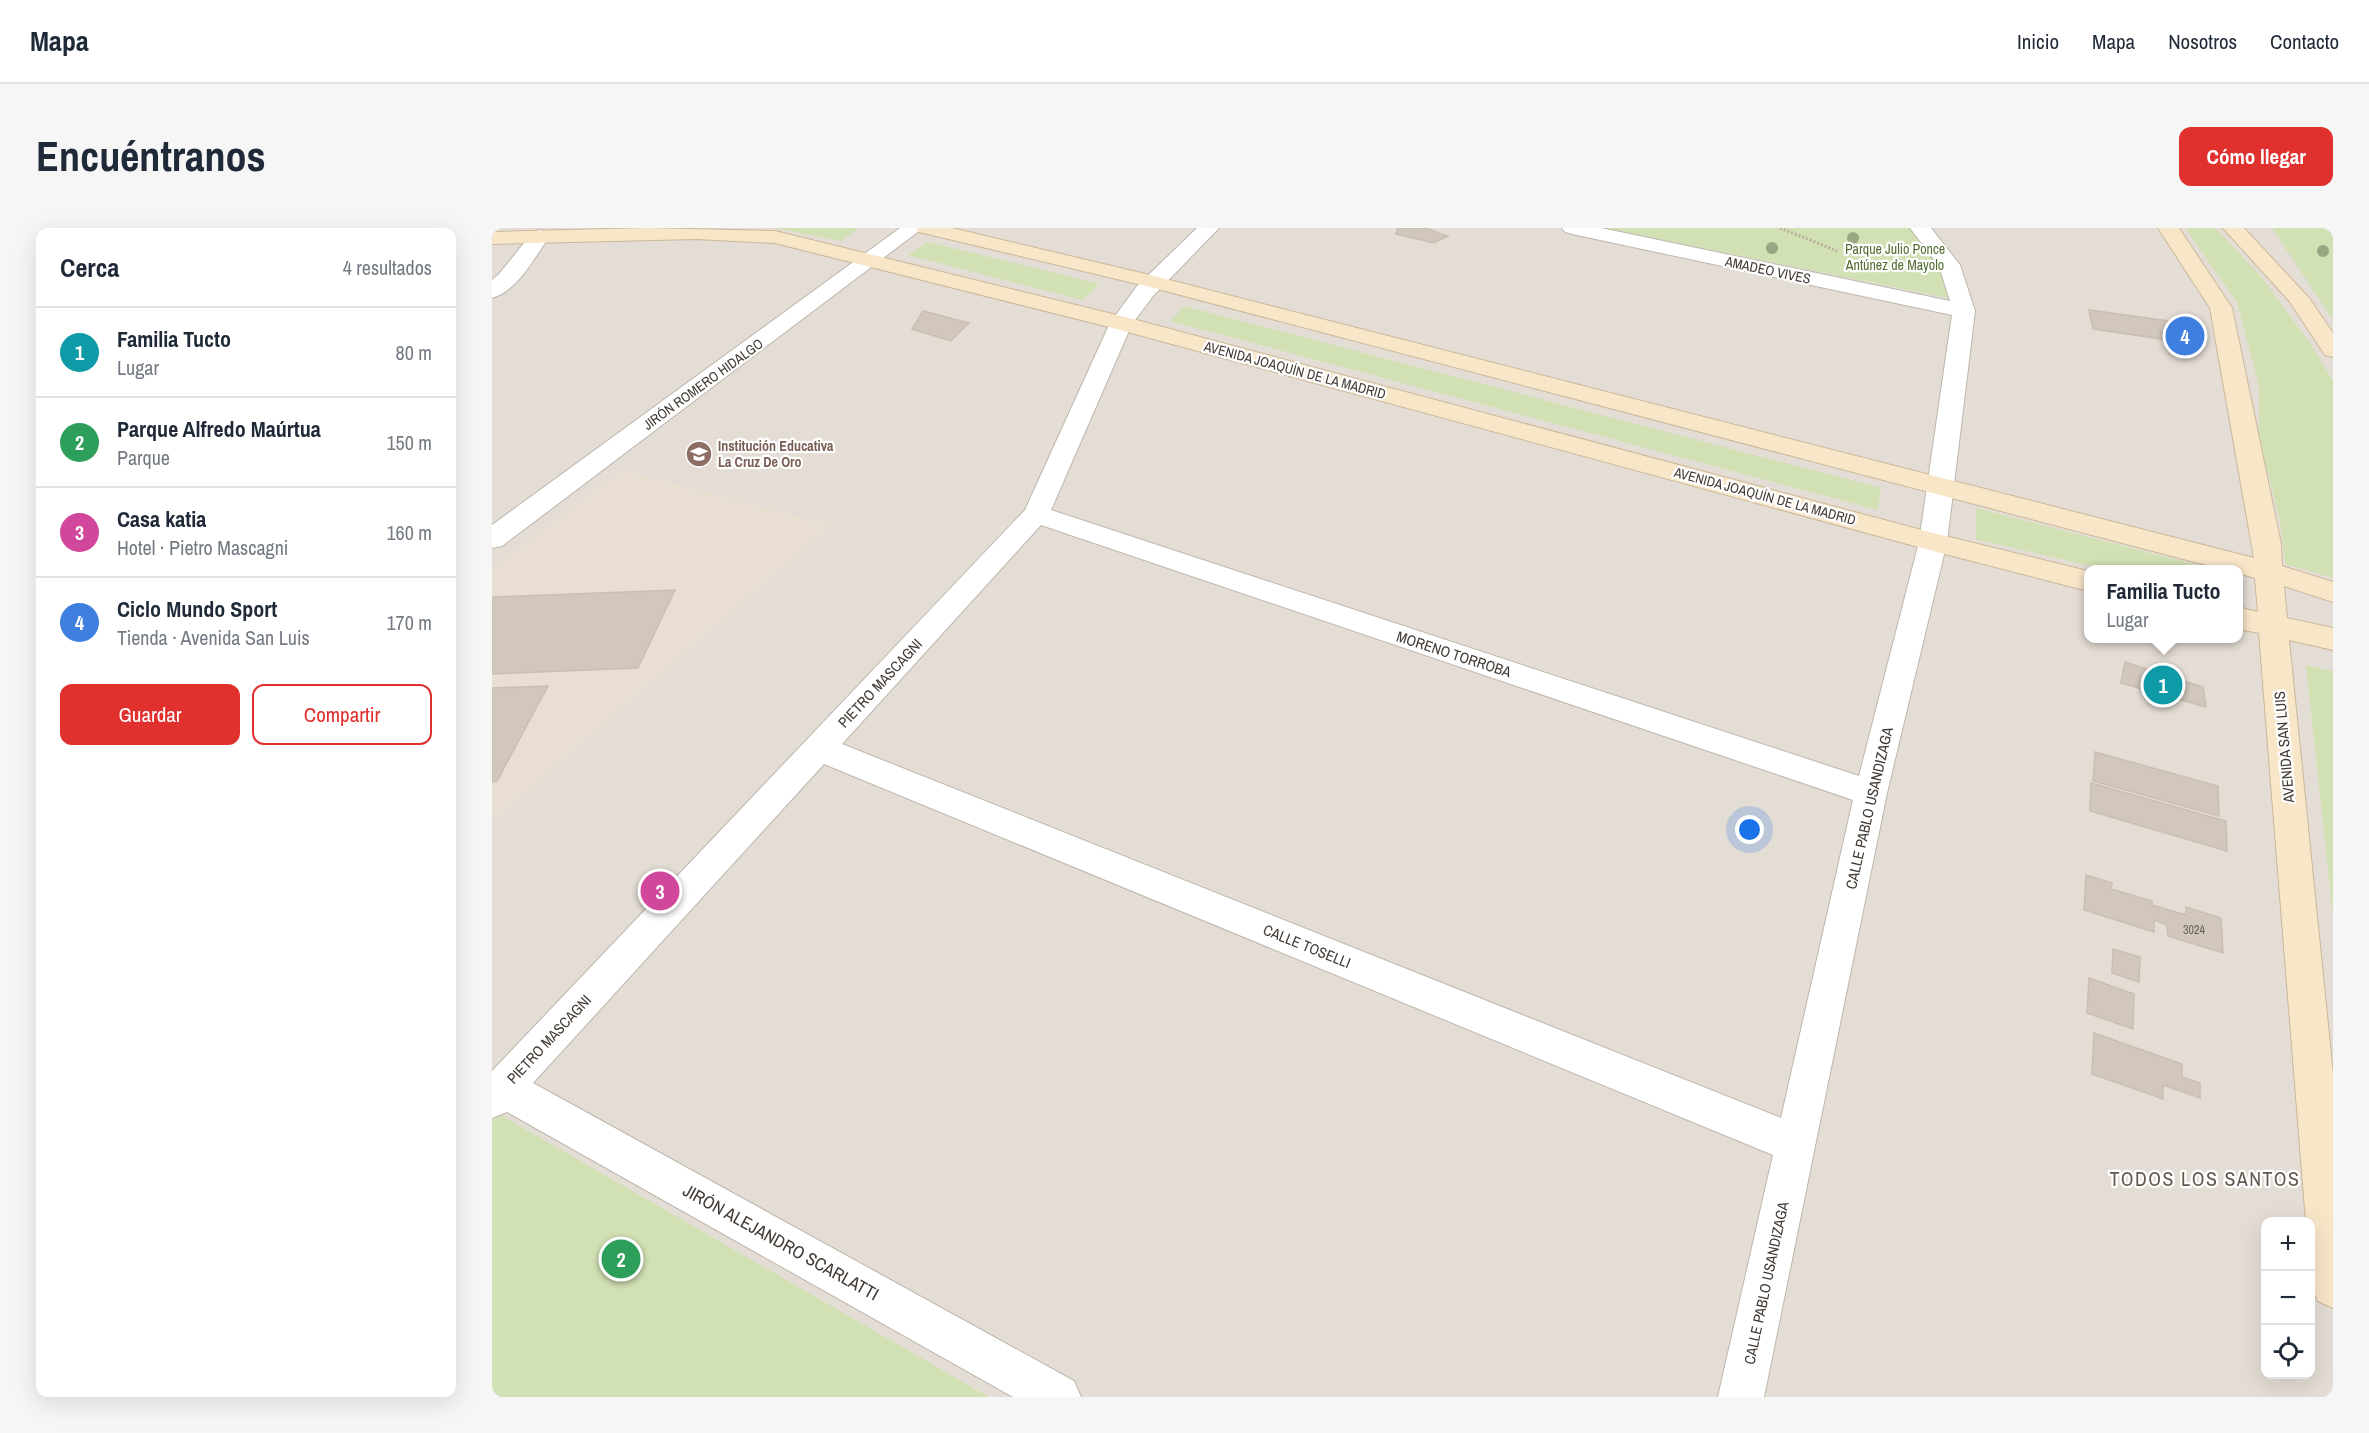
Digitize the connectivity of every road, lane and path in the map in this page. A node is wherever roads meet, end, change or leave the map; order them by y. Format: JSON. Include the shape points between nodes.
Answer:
{"nodes":[{"id":1,"x":914,"y":228,"type":"edge"},
{"id":2,"x":926,"y":228,"type":"edge"},
{"id":3,"x":1209,"y":228,"type":"edge"},
{"id":4,"x":1572,"y":228,"type":"edge"},
{"id":5,"x":1920,"y":228,"type":"edge"},
{"id":6,"x":2168,"y":228,"type":"edge"},
{"id":7,"x":2233,"y":228,"type":"edge"},
{"id":8,"x":540,"y":236,"type":"junction"},
{"id":9,"x":492,"y":238,"type":"edge"},
{"id":10,"x":871,"y":260,"type":"junction"},
{"id":11,"x":1154,"y":282,"type":"junction"},
{"id":12,"x":492,"y":291,"type":"edge"},
{"id":13,"x":1964,"y":312,"type":"junction"},
{"id":14,"x":1121,"y":323,"type":"junction"},
{"id":15,"x":2333,"y":350,"type":"edge"},
{"id":16,"x":1940,"y":485,"type":"junction"},
{"id":17,"x":1036,"y":514,"type":"junction"},
{"id":18,"x":492,"y":539,"type":"edge"},
{"id":19,"x":1933,"y":542,"type":"junction"},
{"id":20,"x":2271,"y":572,"type":"junction"},
{"id":21,"x":2084,"y":580,"type":"edge"},
{"id":22,"x":2333,"y":592,"type":"edge"},
{"id":23,"x":2243,"y":619,"type":"edge"},
{"id":24,"x":2272,"y":626,"type":"junction"},
{"id":25,"x":2333,"y":639,"type":"edge"},
{"id":26,"x":818,"y":748,"type":"junction"},
{"id":27,"x":1871,"y":794,"type":"junction"},
{"id":28,"x":498,"y":1093,"type":"edge"},
{"id":29,"x":1796,"y":1144,"type":"junction"},
{"id":30,"x":2333,"y":1286,"type":"edge"},
{"id":31,"x":1058,"y":1397,"type":"edge"},
{"id":32,"x":1741,"y":1397,"type":"edge"}],
"edges":[{"from":1,"to":10,"type":"street","name":"JIRÓN ROMERO HIDALGO"},
{"from":2,"to":11,"type":"street"},
{"from":3,"to":11,"type":"street","name":"PIETRO MASCAGNI"},
{"from":4,"to":13,"type":"street","name":"AMADEO VIVES"},
{"from":5,"to":13,"type":"street","name":"CALLE PABLO USANDIZAGA","via":[[1949,265]]},
{"from":6,"to":20,"type":"street","name":"AVENIDA SAN LUIS","via":[[2222,308]]},
{"from":7,"to":15,"type":"street","via":[[2298,298]]},
{"from":8,"to":9,"type":"street","name":"AVENIDA JOAQUÍN DE LA MADRID"},
{"from":8,"to":10,"type":"street","name":"AVENIDA JOAQUÍN DE LA MADRID","via":[[696,233],[775,237]]},
{"from":8,"to":12,"type":"street","via":[[507,279]]},
{"from":10,"to":14,"type":"street","name":"AVENIDA JOAQUÍN DE LA MADRID"},
{"from":10,"to":18,"type":"street","name":"JIRÓN ROMERO HIDALGO"},
{"from":11,"to":14,"type":"street","name":"PIETRO MASCAGNI"},
{"from":11,"to":16,"type":"street"},
{"from":13,"to":16,"type":"street","name":"CALLE PABLO USANDIZAGA"},
{"from":14,"to":17,"type":"street","name":"PIETRO MASCAGNI"},
{"from":14,"to":19,"type":"street","name":"AVENIDA JOAQUÍN DE LA MADRID"},
{"from":16,"to":19,"type":"street","name":"CALLE PABLO USANDIZAGA"},
{"from":16,"to":20,"type":"street"},
{"from":17,"to":26,"type":"street","name":"PIETRO MASCAGNI"},
{"from":17,"to":27,"type":"street","name":"MORENO TORROBA"},
{"from":19,"to":21,"type":"street","name":"AVENIDA JOAQUÍN DE LA MADRID"},
{"from":19,"to":27,"type":"street","name":"CALLE PABLO USANDIZAGA"},
{"from":20,"to":22,"type":"street"},
{"from":20,"to":24,"type":"street","name":"AVENIDA SAN LUIS"},
{"from":23,"to":24,"type":"street"},
{"from":24,"to":25,"type":"street"},
{"from":24,"to":30,"type":"street","name":"AVENIDA SAN LUIS"},
{"from":26,"to":28,"type":"street","name":"PIETRO MASCAGNI"},
{"from":26,"to":29,"type":"street","name":"CALLE TOSELLI"},
{"from":27,"to":29,"type":"street","name":"CALLE PABLO USANDIZAGA"},
{"from":28,"to":31,"type":"street","name":"JIRÓN ALEJANDRO SCARLATTI"},
{"from":29,"to":32,"type":"street","name":"CALLE PABLO USANDIZAGA"}]}
